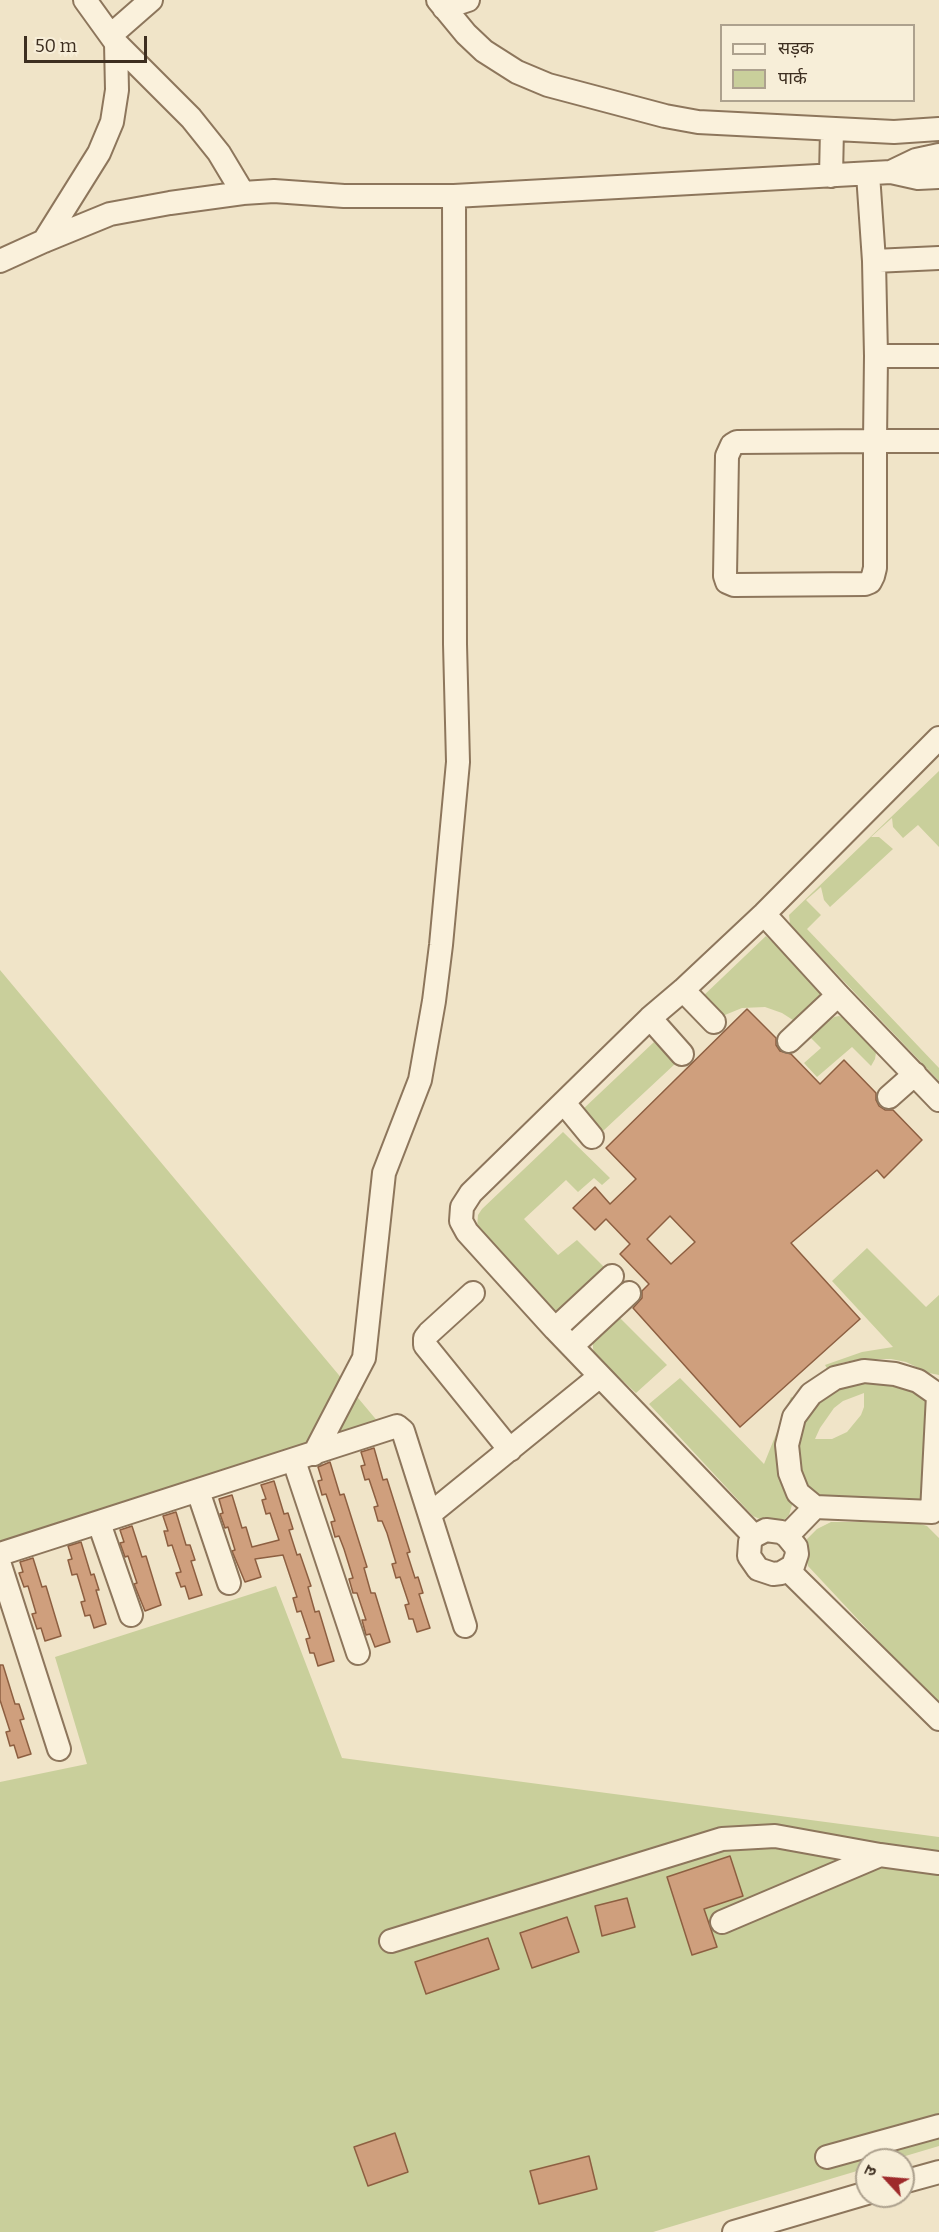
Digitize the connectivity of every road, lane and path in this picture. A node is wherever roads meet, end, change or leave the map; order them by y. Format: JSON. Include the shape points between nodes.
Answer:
{"nodes":[{"id":1,"x":85,"y":0,"type":"edge"},
{"id":2,"x":151,"y":0,"type":"edge"},
{"id":3,"x":468,"y":0,"type":"edge"},
{"id":4,"x":441,"y":4,"type":"edge"},
{"id":5,"x":113,"y":39,"type":"junction"},
{"id":6,"x":832,"y":129,"type":"junction"},
{"id":7,"x":939,"y":129,"type":"edge"},
{"id":8,"x":939,"y":155,"type":"edge"},
{"id":9,"x":891,"y":172,"type":"junction"},
{"id":10,"x":868,"y":174,"type":"junction"},
{"id":11,"x":831,"y":176,"type":"junction"},
{"id":12,"x":939,"y":177,"type":"edge"},
{"id":13,"x":243,"y":193,"type":"junction"},
{"id":14,"x":454,"y":196,"type":"junction"},
{"id":15,"x":44,"y":240,"type":"junction"},
{"id":16,"x":939,"y":258,"type":"edge"},
{"id":17,"x":0,"y":261,"type":"edge"},
{"id":18,"x":874,"y":261,"type":"junction"},
{"id":19,"x":876,"y":356,"type":"junction"},
{"id":20,"x":939,"y":356,"type":"edge"},
{"id":21,"x":875,"y":441,"type":"junction"},
{"id":22,"x":939,"y":441,"type":"edge"},
{"id":23,"x":939,"y":738,"type":"edge"},
{"id":24,"x":764,"y":914,"type":"junction"},
{"id":25,"x":683,"y":990,"type":"junction"},
{"id":26,"x":838,"y":995,"type":"junction"},
{"id":27,"x":650,"y":1018,"type":"junction"},
{"id":28,"x":714,"y":1022,"type":"dead end"},
{"id":29,"x":789,"y":1041,"type":"dead end"},
{"id":30,"x":682,"y":1054,"type":"dead end"},
{"id":31,"x":915,"y":1074,"type":"junction"},
{"id":32,"x":889,"y":1097,"type":"dead end"},
{"id":33,"x":939,"y":1100,"type":"edge"},
{"id":34,"x":564,"y":1103,"type":"junction"},
{"id":35,"x":592,"y":1137,"type":"dead end"},
{"id":36,"x":612,"y":1276,"type":"dead end"},
{"id":37,"x":473,"y":1293,"type":"dead end"},
{"id":38,"x":629,"y":1293,"type":"dead end"},
{"id":39,"x":555,"y":1329,"type":"junction"},
{"id":40,"x":572,"y":1346,"type":"junction"},
{"id":41,"x":600,"y":1376,"type":"junction"},
{"id":42,"x":938,"y":1394,"type":"edge"},
{"id":43,"x":510,"y":1450,"type":"junction"},
{"id":44,"x":304,"y":1457,"type":"junction"},
{"id":45,"x":198,"y":1491,"type":"junction"},
{"id":46,"x":815,"y":1507,"type":"junction"},
{"id":47,"x":430,"y":1514,"type":"junction"},
{"id":48,"x":936,"y":1515,"type":"edge"},
{"id":49,"x":99,"y":1523,"type":"junction"},
{"id":50,"x":754,"y":1536,"type":"junction"},
{"id":51,"x":788,"y":1536,"type":"junction"},
{"id":52,"x":0,"y":1554,"type":"edge"},
{"id":53,"x":0,"y":1566,"type":"edge"},
{"id":54,"x":788,"y":1570,"type":"junction"},
{"id":55,"x":229,"y":1583,"type":"dead end"},
{"id":56,"x":131,"y":1615,"type":"dead end"},
{"id":57,"x":465,"y":1626,"type":"dead end"},
{"id":58,"x":358,"y":1653,"type":"dead end"},
{"id":59,"x":939,"y":1719,"type":"edge"},
{"id":60,"x":59,"y":1749,"type":"dead end"},
{"id":61,"x":880,"y":1856,"type":"junction"},
{"id":62,"x":939,"y":1863,"type":"edge"},
{"id":63,"x":722,"y":1922,"type":"dead end"},
{"id":64,"x":391,"y":1941,"type":"dead end"},
{"id":65,"x":939,"y":2126,"type":"edge"},
{"id":66,"x":827,"y":2157,"type":"dead end"},
{"id":67,"x":939,"y":2172,"type":"edge"},
{"id":68,"x":915,"y":2179,"type":"edge"},
{"id":69,"x":855,"y":2197,"type":"edge"},
{"id":70,"x":734,"y":2232,"type":"edge"}],
"edges":[{"from":1,"to":5,"type":"street"},
{"from":2,"to":5,"type":"street"},
{"from":3,"to":4,"type":"street"},
{"from":4,"to":6,"type":"street","via":[[484,51],[517,72],[548,85],[683,120]]},
{"from":5,"to":13,"type":"street","via":[[191,118],[219,153]]},
{"from":5,"to":15,"type":"street","via":[[117,90],[112,122],[99,153]]},
{"from":6,"to":7,"type":"street"},
{"from":6,"to":11,"type":"street"},
{"from":8,"to":9,"type":"street"},
{"from":9,"to":10,"type":"street"},
{"from":9,"to":12,"type":"street","via":[[918,178]]},
{"from":10,"to":11,"type":"street"},
{"from":10,"to":18,"type":"street"},
{"from":11,"to":14,"type":"street"},
{"from":13,"to":14,"type":"street"},
{"from":13,"to":15,"type":"street","via":[[110,214]]},
{"from":14,"to":44,"type":"street","via":[[458,762],[441,945],[420,1080],[384,1173],[364,1358]]},
{"from":15,"to":17,"type":"street"},
{"from":16,"to":18,"type":"street"},
{"from":18,"to":19,"type":"street"},
{"from":19,"to":20,"type":"street"},
{"from":19,"to":21,"type":"street"},
{"from":21,"to":21,"type":"street","via":[[875,568],[870,582],[727,582],[727,456],[732,445]]},
{"from":21,"to":22,"type":"street"},
{"from":23,"to":24,"type":"street"},
{"from":24,"to":25,"type":"street"},
{"from":24,"to":26,"type":"street"},
{"from":25,"to":27,"type":"street"},
{"from":25,"to":28,"type":"street"},
{"from":26,"to":29,"type":"street"},
{"from":26,"to":31,"type":"street"},
{"from":27,"to":30,"type":"street"},
{"from":27,"to":34,"type":"street"},
{"from":31,"to":32,"type":"street"},
{"from":31,"to":33,"type":"street"},
{"from":34,"to":35,"type":"street"},
{"from":34,"to":39,"type":"street","via":[[471,1193],[462,1207],[461,1221]]},
{"from":36,"to":39,"type":"street"},
{"from":37,"to":43,"type":"street","via":[[429,1333],[425,1345]]},
{"from":38,"to":40,"type":"street"},
{"from":39,"to":40,"type":"street"},
{"from":40,"to":41,"type":"street"},
{"from":41,"to":43,"type":"street"},
{"from":41,"to":50,"type":"street"},
{"from":42,"to":46,"type":"street","via":[[918,1381],[864,1371],[835,1378],[811,1394],[794,1417],[787,1444],[790,1473],[798,1492]]},
{"from":42,"to":48,"type":"street"},
{"from":43,"to":47,"type":"street"},
{"from":44,"to":45,"type":"street"},
{"from":44,"to":47,"type":"street","via":[[393,1426],[401,1428]]},
{"from":44,"to":58,"type":"street"},
{"from":45,"to":49,"type":"street"},
{"from":45,"to":55,"type":"street"},
{"from":46,"to":48,"type":"street"},
{"from":46,"to":51,"type":"street"},
{"from":47,"to":57,"type":"street"},
{"from":49,"to":52,"type":"street"},
{"from":49,"to":56,"type":"street"},
{"from":50,"to":51,"type":"street","via":[[766,1530]]},
{"from":50,"to":54,"type":"street","via":[[748,1549],[758,1569],[773,1574]]},
{"from":51,"to":54,"type":"street","via":[[797,1554]]},
{"from":53,"to":60,"type":"street"},
{"from":54,"to":59,"type":"street"},
{"from":61,"to":62,"type":"street"},
{"from":61,"to":63,"type":"street"},
{"from":61,"to":64,"type":"street","via":[[775,1836],[722,1839]]},
{"from":65,"to":66,"type":"street"},
{"from":67,"to":68,"type":"street"},
{"from":69,"to":70,"type":"street"}]}
